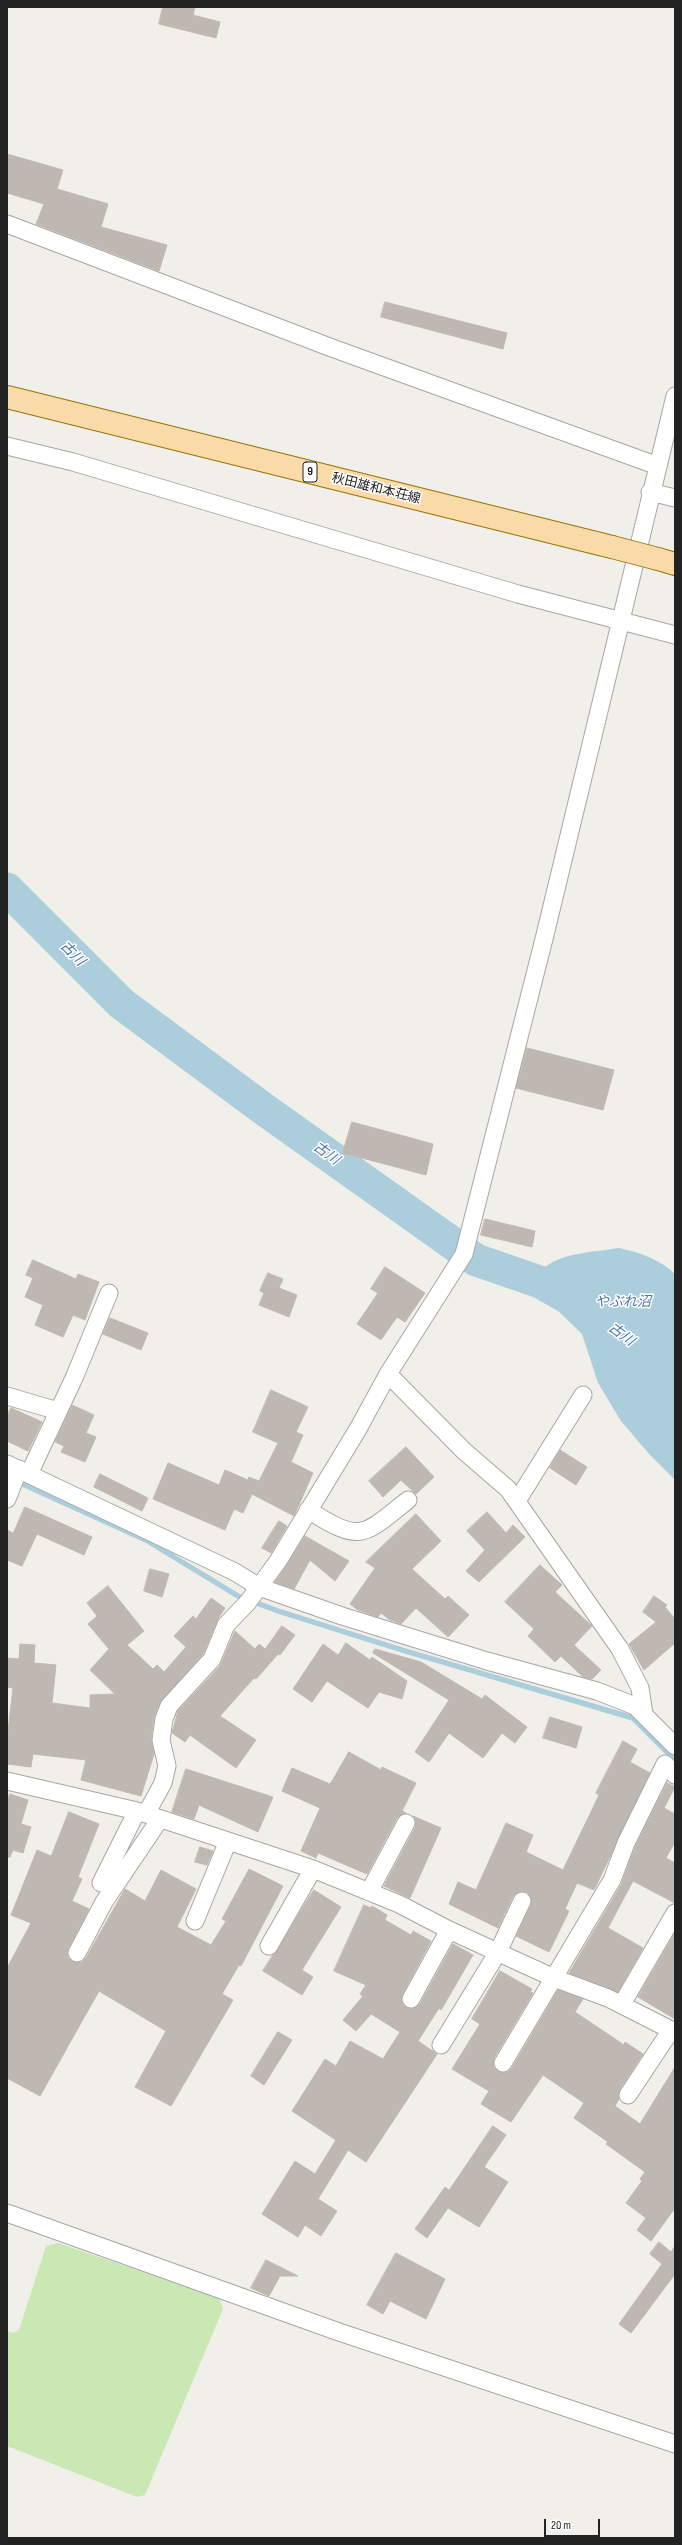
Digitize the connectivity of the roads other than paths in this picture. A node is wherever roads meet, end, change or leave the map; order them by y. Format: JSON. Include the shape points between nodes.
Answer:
{"nodes":[{"id":1,"x":7,"y":224,"type":"edge"},
{"id":2,"x":675,"y":396,"type":"edge"},
{"id":3,"x":7,"y":397,"type":"edge"},
{"id":4,"x":7,"y":446,"type":"edge"},
{"id":5,"x":658,"y":466,"type":"junction"},
{"id":6,"x":650,"y":492,"type":"junction"},
{"id":7,"x":675,"y":498,"type":"edge"},
{"id":8,"x":667,"y":562,"type":"edge"},
{"id":9,"x":620,"y":621,"type":"junction"},
{"id":10,"x":675,"y":635,"type":"edge"},
{"id":11,"x":109,"y":1293,"type":"dead end"},
{"id":12,"x":388,"y":1374,"type":"junction"},
{"id":13,"x":583,"y":1395,"type":"dead end"},
{"id":14,"x":7,"y":1396,"type":"edge"},
{"id":15,"x":58,"y":1411,"type":"junction"},
{"id":16,"x":18,"y":1471,"type":"edge"},
{"id":17,"x":8,"y":1495,"type":"edge"},
{"id":18,"x":408,"y":1500,"type":"dead end"},
{"id":19,"x":517,"y":1501,"type":"junction"},
{"id":20,"x":308,"y":1510,"type":"junction"},
{"id":21,"x":254,"y":1594,"type":"junction"},
{"id":22,"x":644,"y":1714,"type":"junction"},
{"id":23,"x":675,"y":1746,"type":"edge"},
{"id":24,"x":675,"y":1775,"type":"edge"},
{"id":25,"x":7,"y":1781,"type":"edge"},
{"id":26,"x":148,"y":1814,"type":"junction"},
{"id":27,"x":406,"y":1823,"type":"dead end"},
{"id":28,"x":228,"y":1841,"type":"junction"},
{"id":29,"x":313,"y":1869,"type":"junction"},
{"id":30,"x":101,"y":1883,"type":"dead end"},
{"id":31,"x":369,"y":1892,"type":"junction"},
{"id":32,"x":522,"y":1901,"type":"dead end"},
{"id":33,"x":675,"y":1913,"type":"edge"},
{"id":34,"x":195,"y":1921,"type":"dead end"},
{"id":35,"x":449,"y":1930,"type":"junction"},
{"id":36,"x":269,"y":1946,"type":"dead end"},
{"id":37,"x":498,"y":1952,"type":"junction"},
{"id":38,"x":78,"y":1953,"type":"dead end"},
{"id":39,"x":554,"y":1978,"type":"junction"},
{"id":40,"x":411,"y":1999,"type":"dead end"},
{"id":41,"x":622,"y":2004,"type":"junction"},
{"id":42,"x":673,"y":2031,"type":"edge"},
{"id":43,"x":441,"y":2045,"type":"dead end"},
{"id":44,"x":503,"y":2063,"type":"dead end"},
{"id":45,"x":628,"y":2095,"type":"dead end"},
{"id":46,"x":7,"y":2213,"type":"edge"},
{"id":47,"x":675,"y":2444,"type":"edge"}],
"edges":[{"from":1,"to":5,"type":"street","via":[[332,348]]},
{"from":2,"to":5,"type":"street"},
{"from":3,"to":8,"type":"main road","name":"秋田雄和本荘線","number":"9","bridge":true},
{"from":4,"to":9,"type":"street","via":[[73,462],[518,594]]},
{"from":5,"to":6,"type":"street"},
{"from":6,"to":7,"type":"street"},
{"from":6,"to":9,"type":"street"},
{"from":9,"to":10,"type":"street"},
{"from":9,"to":12,"type":"street","via":[[545,935],[464,1254]]},
{"from":11,"to":15,"type":"street"},
{"from":12,"to":19,"type":"street","via":[[464,1451],[508,1489]]},
{"from":12,"to":20,"type":"street","via":[[358,1429]]},
{"from":13,"to":19,"type":"street"},
{"from":14,"to":15,"type":"street"},
{"from":15,"to":16,"type":"street"},
{"from":16,"to":17,"type":"street"},
{"from":16,"to":21,"type":"street","via":[[234,1572]]},
{"from":18,"to":20,"type":"street","via":[[372,1529],[356,1533],[337,1528]]},
{"from":19,"to":22,"type":"street","via":[[620,1649],[640,1688]]},
{"from":20,"to":21,"type":"street","via":[[278,1561]]},
{"from":21,"to":22,"type":"street","via":[[597,1691],[635,1706]]},
{"from":21,"to":26,"type":"street","via":[[226,1625],[212,1659],[169,1706],[161,1740],[167,1766],[163,1783]]},
{"from":22,"to":23,"type":"street"},
{"from":24,"to":39,"type":"street","via":[[665,1764],[626,1843],[612,1880]]},
{"from":25,"to":26,"type":"street"},
{"from":26,"to":28,"type":"street"},
{"from":26,"to":30,"type":"street"},
{"from":26,"to":38,"type":"street"},
{"from":27,"to":31,"type":"street"},
{"from":28,"to":29,"type":"street"},
{"from":28,"to":34,"type":"street"},
{"from":29,"to":31,"type":"street"},
{"from":29,"to":36,"type":"street"},
{"from":31,"to":35,"type":"street","via":[[399,1904]]},
{"from":32,"to":37,"type":"street"},
{"from":33,"to":41,"type":"street"},
{"from":35,"to":37,"type":"street"},
{"from":35,"to":40,"type":"street"},
{"from":37,"to":39,"type":"street"},
{"from":37,"to":43,"type":"street"},
{"from":39,"to":41,"type":"street"},
{"from":39,"to":44,"type":"street"},
{"from":41,"to":42,"type":"street"},
{"from":42,"to":45,"type":"street"},
{"from":46,"to":47,"type":"street","via":[[339,2332]]}]}
